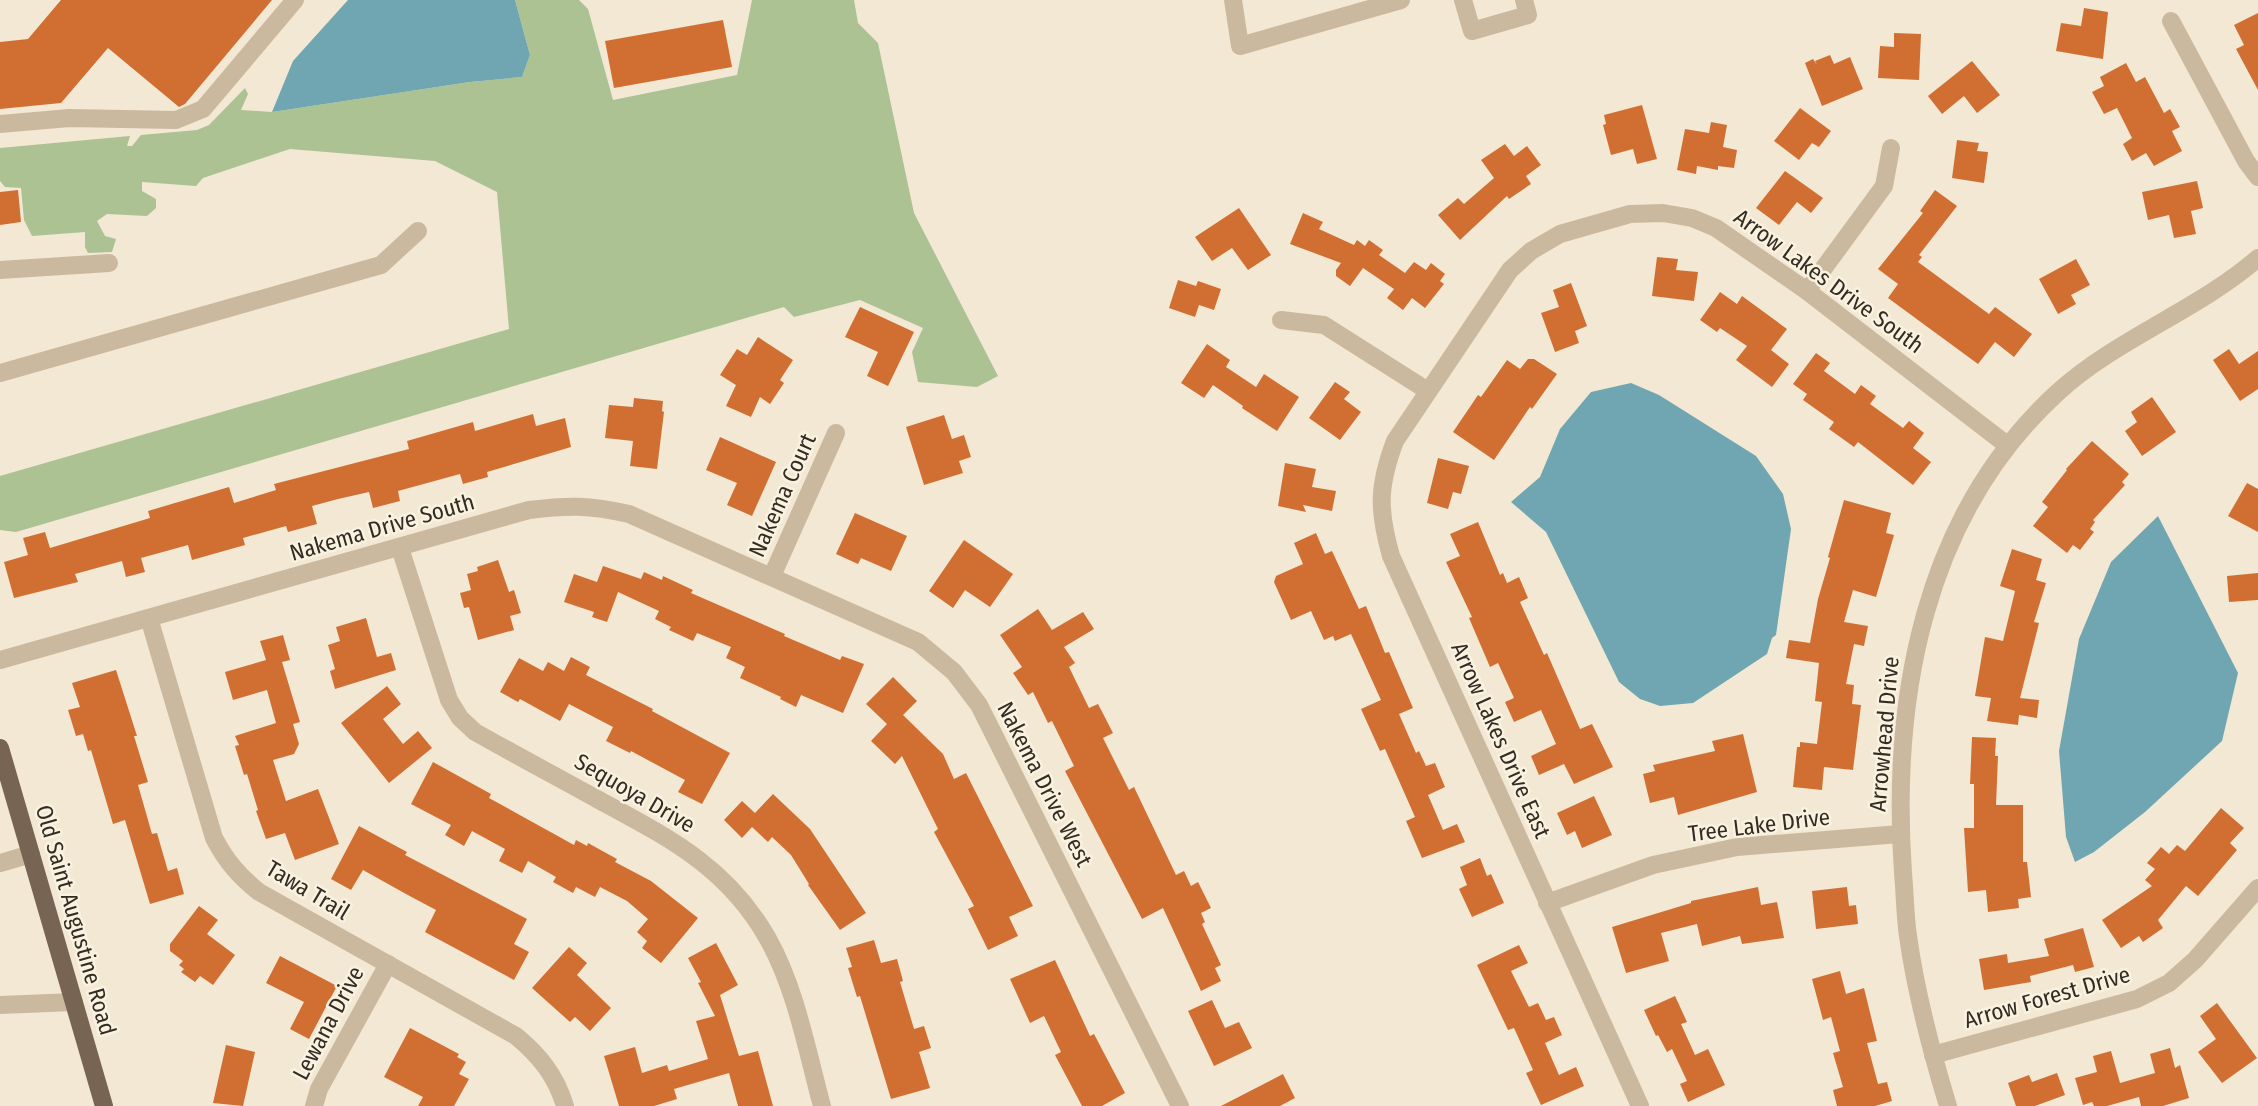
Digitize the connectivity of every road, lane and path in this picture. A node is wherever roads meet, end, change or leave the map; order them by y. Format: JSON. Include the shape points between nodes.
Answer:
{"nodes":[{"id":1,"x":295,"y":0,"type":"edge"},
{"id":2,"x":1233,"y":0,"type":"edge"},
{"id":3,"x":1401,"y":0,"type":"edge"},
{"id":4,"x":1463,"y":0,"type":"edge"},
{"id":5,"x":1524,"y":0,"type":"edge"},
{"id":6,"x":2171,"y":21,"type":"dead end"},
{"id":7,"x":0,"y":124,"type":"edge"},
{"id":8,"x":1891,"y":148,"type":"dead end"},
{"id":9,"x":2258,"y":177,"type":"edge"},
{"id":10,"x":418,"y":231,"type":"dead end"},
{"id":11,"x":2258,"y":258,"type":"edge"},
{"id":12,"x":109,"y":263,"type":"dead end"},
{"id":13,"x":0,"y":270,"type":"edge"},
{"id":14,"x":1807,"y":292,"type":"junction"},
{"id":15,"x":1281,"y":320,"type":"dead end"},
{"id":16,"x":0,"y":373,"type":"edge"},
{"id":17,"x":1428,"y":391,"type":"junction"},
{"id":18,"x":836,"y":433,"type":"dead end"},
{"id":19,"x":2007,"y":445,"type":"junction"},
{"id":20,"x":400,"y":548,"type":"junction"},
{"id":21,"x":772,"y":576,"type":"junction"},
{"id":22,"x":149,"y":618,"type":"junction"},
{"id":23,"x":0,"y":660,"type":"edge"},
{"id":24,"x":0,"y":748,"type":"edge"},
{"id":25,"x":1900,"y":834,"type":"junction"},
{"id":26,"x":31,"y":854,"type":"junction"},
{"id":27,"x":0,"y":863,"type":"edge"},
{"id":28,"x":2258,"y":888,"type":"edge"},
{"id":29,"x":1547,"y":903,"type":"junction"},
{"id":30,"x":388,"y":964,"type":"junction"},
{"id":31,"x":74,"y":1002,"type":"junction"},
{"id":32,"x":0,"y":1005,"type":"edge"},
{"id":33,"x":1933,"y":1055,"type":"junction"},
{"id":34,"x":104,"y":1106,"type":"edge"},
{"id":35,"x":314,"y":1106,"type":"edge"},
{"id":36,"x":565,"y":1106,"type":"edge"},
{"id":37,"x":822,"y":1106,"type":"edge"},
{"id":38,"x":1180,"y":1106,"type":"edge"},
{"id":39,"x":1640,"y":1106,"type":"edge"},
{"id":40,"x":1948,"y":1106,"type":"edge"}],
"edges":[{"from":1,"to":7,"type":"street","via":[[203,109],[176,120],[69,118]]},
{"from":2,"to":3,"type":"street","via":[[1240,46]]},
{"from":4,"to":5,"type":"street","via":[[1472,31],[1528,15]]},
{"from":6,"to":9,"type":"street"},
{"from":8,"to":14,"type":"street","via":[[1885,186]]},
{"from":10,"to":16,"type":"street","via":[[382,265]]},
{"from":11,"to":19,"type":"street","name":"Arrowhead Drive","via":[[2182,311],[2092,364]]},
{"from":12,"to":13,"type":"street"},
{"from":14,"to":17,"type":"street","name":"Arrow Lakes Drive South","via":[[1716,228],[1663,213],[1630,214],[1560,234],[1531,251],[1510,270]]},
{"from":14,"to":19,"type":"street","name":"Arrow Lakes Drive South"},
{"from":15,"to":17,"type":"street","via":[[1324,325]]},
{"from":17,"to":29,"type":"street","name":"Arrow Lakes Drive East","via":[[1395,441],[1384,471],[1384,532]]},
{"from":18,"to":21,"type":"street","name":"Nakema Court"},
{"from":19,"to":25,"type":"street","name":"Arrowhead Drive","via":[[1970,500],[1945,552],[1918,638],[1904,729]]},
{"from":20,"to":21,"type":"street","name":"Nakema Drive South","via":[[529,510],[596,506],[629,514]]},
{"from":20,"to":22,"type":"street","name":"Nakema Drive South"},
{"from":20,"to":37,"type":"street","name":"Sequoya Drive","via":[[449,700],[460,718],[475,732],[675,841],[709,866],[743,902],[768,939],[788,983]]},
{"from":21,"to":38,"type":"street","name":"Nakema Drive West","via":[[918,642],[954,672],[979,705]]},
{"from":22,"to":23,"type":"street","name":"Nakema Drive South"},
{"from":22,"to":30,"type":"street","name":"Tawa Trail","via":[[214,838],[225,859],[259,892]]},
{"from":24,"to":26,"type":"main road","name":"Old Saint Augustine Road"},
{"from":25,"to":29,"type":"street","name":"Tree Lake Drive","via":[[1737,847],[1653,865]]},
{"from":25,"to":33,"type":"street","name":"Arrowhead Drive","via":[[1908,935]]},
{"from":26,"to":27,"type":"street"},
{"from":26,"to":31,"type":"main road","name":"Old Saint Augustine Road"},
{"from":28,"to":33,"type":"street","name":"Arrow Forest Drive","via":[[2169,984],[2137,999]]},
{"from":29,"to":39,"type":"street","name":"Arrow Lakes Drive East"},
{"from":30,"to":35,"type":"street","name":"Lewana Drive"},
{"from":30,"to":36,"type":"street","name":"Tawa Trail","via":[[516,1036],[550,1071]]},
{"from":31,"to":32,"type":"street"},
{"from":31,"to":34,"type":"main road","name":"Old Saint Augustine Road"},
{"from":33,"to":40,"type":"street","name":"Arrowhead Drive"}]}
